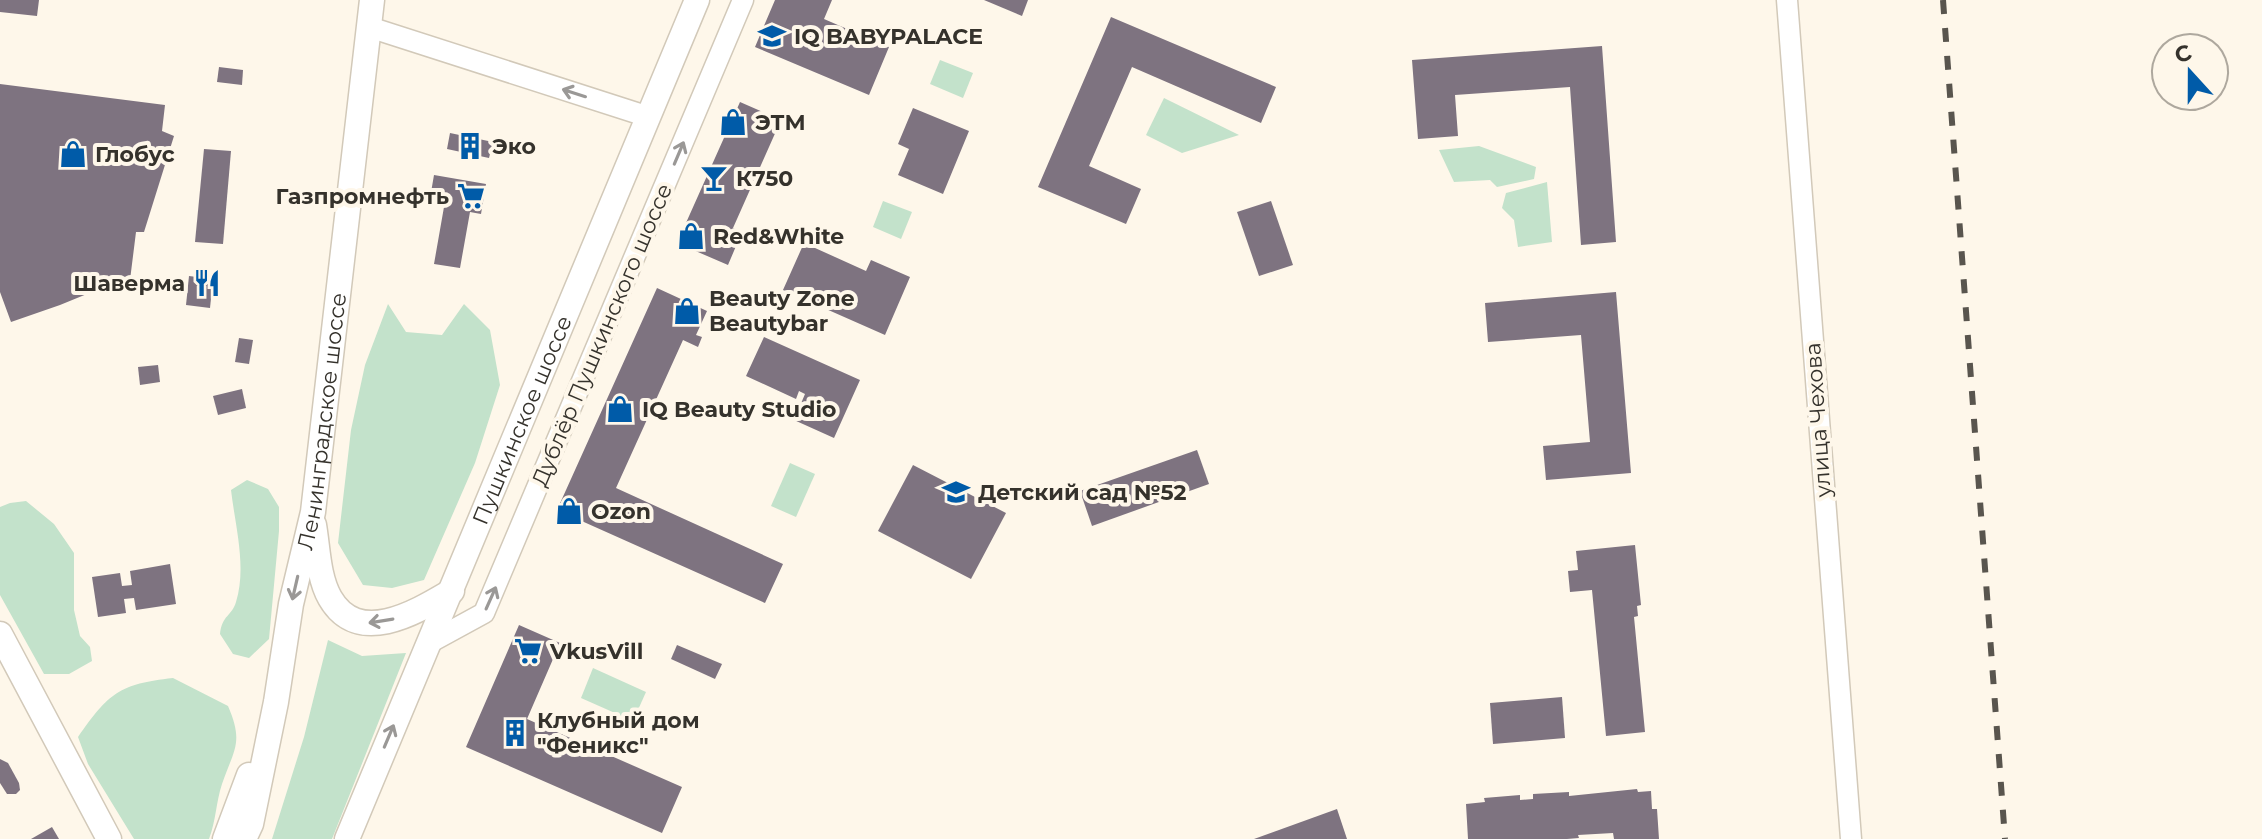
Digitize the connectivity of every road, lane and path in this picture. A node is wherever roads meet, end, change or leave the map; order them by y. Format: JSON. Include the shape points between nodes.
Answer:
{"nodes":[{"id":1,"x":372,"y":0,"type":"edge"},
{"id":2,"x":697,"y":0,"type":"edge"},
{"id":3,"x":743,"y":0,"type":"edge"},
{"id":4,"x":1787,"y":0,"type":"edge"},
{"id":5,"x":369,"y":27,"type":"junction"},
{"id":6,"x":649,"y":117,"type":"junction"},
{"id":7,"x":313,"y":512,"type":"junction"},
{"id":8,"x":452,"y":591,"type":"junction"},
{"id":9,"x":0,"y":634,"type":"edge"},
{"id":10,"x":429,"y":643,"type":"junction"},
{"id":11,"x":276,"y":702,"type":"junction"},
{"id":12,"x":109,"y":839,"type":"edge"},
{"id":13,"x":225,"y":839,"type":"edge"},
{"id":14,"x":244,"y":839,"type":"edge"},
{"id":15,"x":347,"y":839,"type":"edge"},
{"id":16,"x":1851,"y":839,"type":"edge"}],
"edges":[{"from":1,"to":5,"type":"main road","name":"Ленинградское шоссе"},
{"from":2,"to":6,"type":"main road","name":"Пушкинское шоссе"},
{"from":10,"to":3,"type":"street","name":"Дублёр Пушкинского шоссе","one_way":true,"via":[[484,613]]},
{"from":4,"to":16,"type":"street","name":"улица Чехова"},
{"from":6,"to":5,"type":"street","one_way":true},
{"from":5,"to":7,"type":"main road","name":"Ленинградское шоссе"},
{"from":6,"to":8,"type":"main road","name":"Пушкинское шоссе"},
{"from":8,"to":7,"type":"main road","one_way":true,"via":[[411,615],[372,624],[348,616],[331,599]]},
{"from":7,"to":11,"type":"main road","name":"Ленинградское шоссе","one_way":true,"via":[[291,604]]},
{"from":8,"to":10,"type":"main road","name":"Пушкинское шоссе"},
{"from":9,"to":12,"type":"main road"},
{"from":15,"to":10,"type":"main road","name":"Пушкинское шоссе","one_way":true},
{"from":11,"to":13,"type":"main road"},
{"from":11,"to":14,"type":"main road","name":"Ленинградское шоссе"}]}
